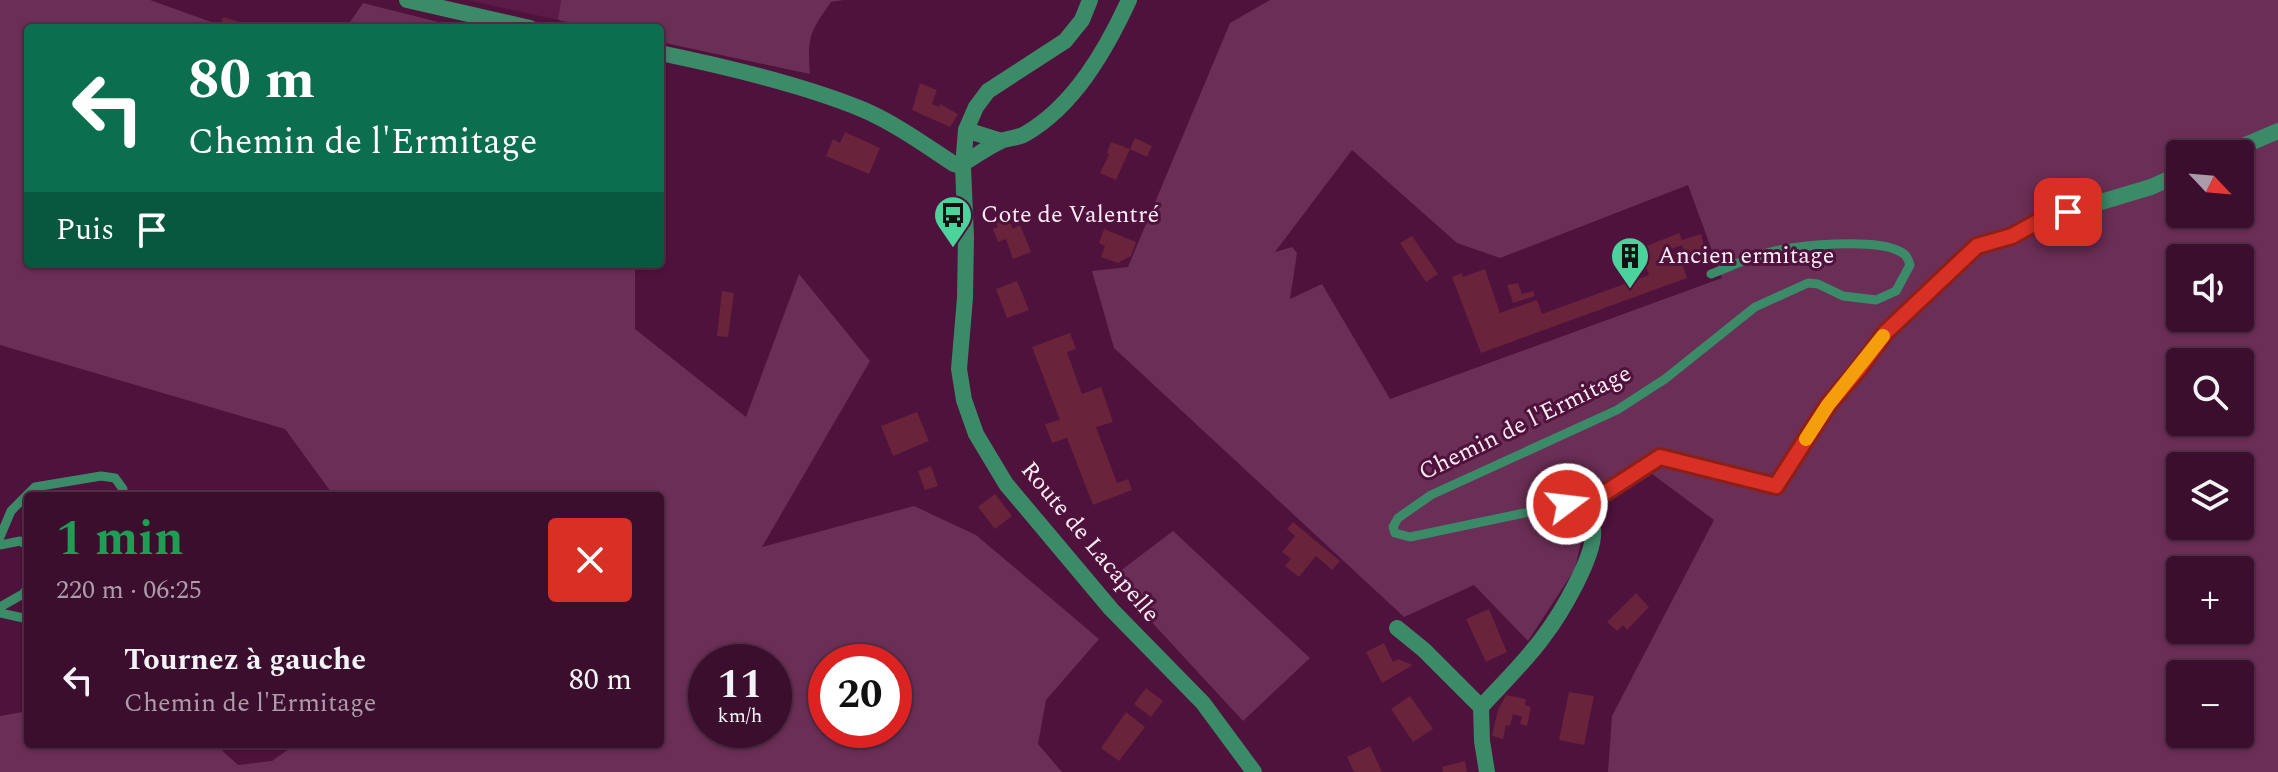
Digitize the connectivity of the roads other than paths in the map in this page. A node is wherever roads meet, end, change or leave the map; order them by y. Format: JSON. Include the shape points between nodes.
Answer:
{"nodes":[{"id":1,"x":407,"y":0,"type":"edge"},
{"id":2,"x":1090,"y":0,"type":"edge"},
{"id":3,"x":1129,"y":0,"type":"edge"},
{"id":4,"x":512,"y":24,"type":"edge"},
{"id":5,"x":664,"y":54,"type":"edge"},
{"id":6,"x":966,"y":130,"type":"junction"},
{"id":7,"x":2278,"y":131,"type":"edge"},
{"id":8,"x":1001,"y":141,"type":"junction"},
{"id":9,"x":2254,"y":141,"type":"edge"},
{"id":10,"x":964,"y":165,"type":"junction"},
{"id":11,"x":2166,"y":180,"type":"edge"},
{"id":12,"x":1711,"y":274,"type":"dead end"},
{"id":13,"x":30,"y":492,"type":"edge"},
{"id":14,"x":123,"y":492,"type":"edge"},
{"id":15,"x":24,"y":498,"type":"edge"},
{"id":16,"x":1583,"y":507,"type":"junction"},
{"id":17,"x":0,"y":537,"type":"edge"},
{"id":18,"x":24,"y":544,"type":"edge"},
{"id":19,"x":0,"y":545,"type":"edge"},
{"id":20,"x":24,"y":593,"type":"edge"},
{"id":21,"x":0,"y":610,"type":"edge"},
{"id":22,"x":24,"y":618,"type":"edge"},
{"id":23,"x":1397,"y":628,"type":"dead end"},
{"id":24,"x":1481,"y":707,"type":"junction"},
{"id":25,"x":1254,"y":772,"type":"edge"},
{"id":26,"x":1487,"y":772,"type":"edge"}],
"edges":[{"from":1,"to":4,"type":"street"},
{"from":2,"to":6,"type":"street","via":[[1065,41],[988,91]]},
{"from":3,"to":8,"type":"street","via":[[1070,96],[1022,136]]},
{"from":5,"to":10,"type":"street","via":[[864,110]]},
{"from":6,"to":8,"type":"street"},
{"from":6,"to":10,"type":"street","name":"Route de Lacapelle"},
{"from":7,"to":9,"type":"street"},
{"from":8,"to":10,"type":"street"},
{"from":10,"to":25,"type":"street","name":"Route de Lacapelle","via":[[959,369],[976,434],[1026,509],[1111,609],[1203,703]]},
{"from":11,"to":16,"type":"street","via":[[1977,246],[1886,332],[1828,405],[1776,486],[1660,457]]},
{"from":12,"to":16,"type":"lane","name":"Chemin de l'Ermitage","via":[[1769,252],[1803,247],[1881,245],[1898,249],[1910,265],[1896,291],[1876,300],[1843,296],[1808,283],[1755,307],[1617,410],[1431,495],[1393,527],[1395,533],[1410,537],[1567,504]]},
{"from":13,"to":14,"type":"lane","via":[[101,476],[115,478]]},
{"from":15,"to":17,"type":"lane","via":[[11,511]]},
{"from":16,"to":24,"type":"street","via":[[1590,517],[1593,543],[1583,570],[1544,636]]},
{"from":18,"to":19,"type":"lane"},
{"from":20,"to":21,"type":"lane"},
{"from":21,"to":22,"type":"lane"},
{"from":23,"to":24,"type":"street"},
{"from":24,"to":26,"type":"street"}]}
